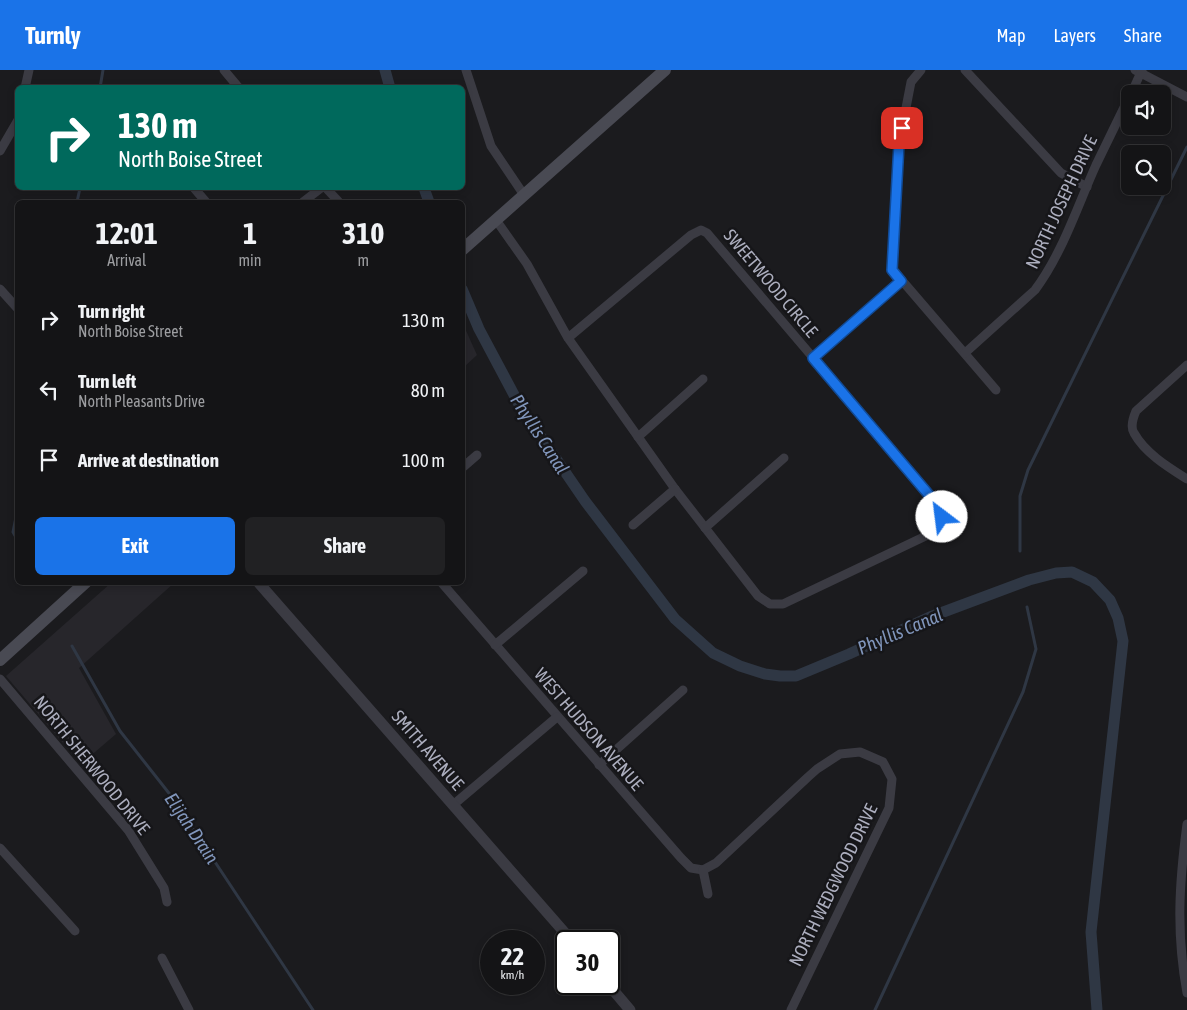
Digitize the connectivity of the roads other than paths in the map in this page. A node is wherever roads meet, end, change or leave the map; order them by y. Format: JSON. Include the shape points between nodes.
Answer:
{"nodes":[{"id":1,"x":29,"y":70,"type":"edge"},
{"id":2,"x":224,"y":70,"type":"edge"},
{"id":3,"x":466,"y":70,"type":"edge"},
{"id":4,"x":665,"y":70,"type":"edge"},
{"id":5,"x":920,"y":70,"type":"edge"},
{"id":6,"x":965,"y":70,"type":"edge"},
{"id":7,"x":1139,"y":71,"type":"edge"},
{"id":8,"x":26,"y":85,"type":"edge"},
{"id":9,"x":236,"y":85,"type":"edge"},
{"id":10,"x":1134,"y":85,"type":"edge"},
{"id":11,"x":1187,"y":97,"type":"edge"},
{"id":12,"x":1121,"y":113,"type":"edge"},
{"id":13,"x":15,"y":125,"type":"edge"},
{"id":14,"x":0,"y":152,"type":"edge"},
{"id":15,"x":1087,"y":187,"type":"junction"},
{"id":16,"x":196,"y":190,"type":"edge"},
{"id":17,"x":318,"y":190,"type":"edge"},
{"id":18,"x":328,"y":190,"type":"edge"},
{"id":19,"x":524,"y":195,"type":"junction"},
{"id":20,"x":204,"y":200,"type":"edge"},
{"id":21,"x":305,"y":200,"type":"edge"},
{"id":22,"x":337,"y":200,"type":"edge"},
{"id":23,"x":496,"y":220,"type":"junction"},
{"id":24,"x":465,"y":247,"type":"edge"},
{"id":25,"x":901,"y":281,"type":"junction"},
{"id":26,"x":0,"y":289,"type":"edge"},
{"id":27,"x":15,"y":306,"type":"edge"},
{"id":28,"x":568,"y":338,"type":"junction"},
{"id":29,"x":965,"y":353,"type":"junction"},
{"id":30,"x":813,"y":358,"type":"junction"},
{"id":31,"x":1187,"y":366,"type":"edge"},
{"id":32,"x":703,"y":380,"type":"dead end"},
{"id":33,"x":996,"y":390,"type":"dead end"},
{"id":34,"x":638,"y":437,"type":"junction"},
{"id":35,"x":477,"y":455,"type":"dead end"},
{"id":36,"x":784,"y":458,"type":"dead end"},
{"id":37,"x":465,"y":465,"type":"edge"},
{"id":38,"x":1187,"y":479,"type":"edge"},
{"id":39,"x":675,"y":489,"type":"junction"},
{"id":40,"x":633,"y":525,"type":"dead end"},
{"id":41,"x":705,"y":528,"type":"junction"},
{"id":42,"x":583,"y":571,"type":"dead end"},
{"id":43,"x":83,"y":585,"type":"edge"},
{"id":44,"x":261,"y":585,"type":"edge"},
{"id":45,"x":444,"y":585,"type":"edge"},
{"id":46,"x":495,"y":645,"type":"junction"},
{"id":47,"x":0,"y":660,"type":"edge"},
{"id":48,"x":0,"y":679,"type":"edge"},
{"id":49,"x":683,"y":690,"type":"dead end"},
{"id":50,"x":557,"y":717,"type":"junction"},
{"id":51,"x":599,"y":764,"type":"junction"},
{"id":52,"x":453,"y":805,"type":"junction"},
{"id":53,"x":1187,"y":824,"type":"edge"},
{"id":54,"x":0,"y":848,"type":"edge"},
{"id":55,"x":703,"y":870,"type":"junction"},
{"id":56,"x":708,"y":894,"type":"dead end"},
{"id":57,"x":167,"y":902,"type":"dead end"},
{"id":58,"x":562,"y":930,"type":"edge"},
{"id":59,"x":75,"y":931,"type":"dead end"},
{"id":60,"x":162,"y":958,"type":"dead end"},
{"id":61,"x":1187,"y":992,"type":"edge"},
{"id":62,"x":617,"y":995,"type":"edge"},
{"id":63,"x":189,"y":1010,"type":"edge"},
{"id":64,"x":630,"y":1010,"type":"edge"},
{"id":65,"x":791,"y":1010,"type":"edge"}],
"edges":[{"from":1,"to":8,"type":"street"},
{"from":2,"to":9,"type":"street"},
{"from":3,"to":19,"type":"street","via":[[491,146]]},
{"from":4,"to":19,"type":"main road"},
{"from":5,"to":25,"type":"street","via":[[911,82],[899,144],[892,270]]},
{"from":6,"to":15,"type":"street","via":[[1061,172]]},
{"from":7,"to":10,"type":"street","name":"NORTH JOSEPH DRIVE"},
{"from":7,"to":11,"type":"street"},
{"from":12,"to":15,"type":"street","name":"NORTH JOSEPH DRIVE"},
{"from":13,"to":14,"type":"street"},
{"from":15,"to":29,"type":"street","name":"NORTH JOSEPH DRIVE","via":[[1077,215],[1044,278],[1035,290]]},
{"from":16,"to":20,"type":"street"},
{"from":17,"to":21,"type":"street"},
{"from":18,"to":22,"type":"street"},
{"from":19,"to":23,"type":"main road"},
{"from":23,"to":24,"type":"main road"},
{"from":23,"to":28,"type":"street","name":"SWEETWOOD CIRCLE","via":[[527,264]]},
{"from":25,"to":29,"type":"street"},
{"from":25,"to":30,"type":"street"},
{"from":26,"to":27,"type":"street"},
{"from":28,"to":30,"type":"street","name":"SWEETWOOD CIRCLE","via":[[701,230],[716,242]]},
{"from":28,"to":34,"type":"street","name":"SWEETWOOD CIRCLE"},
{"from":29,"to":33,"type":"street"},
{"from":30,"to":41,"type":"street","name":"SWEETWOOD CIRCLE","via":[[940,508],[942,517],[938,526],[932,533],[783,604],[770,604],[758,596]]},
{"from":31,"to":38,"type":"street","via":[[1136,411],[1132,420],[1133,432],[1154,457]]},
{"from":32,"to":34,"type":"street"},
{"from":34,"to":39,"type":"street","name":"SWEETWOOD CIRCLE"},
{"from":35,"to":37,"type":"street"},
{"from":36,"to":41,"type":"street"},
{"from":39,"to":40,"type":"street"},
{"from":39,"to":41,"type":"street","name":"SWEETWOOD CIRCLE"},
{"from":42,"to":46,"type":"street"},
{"from":43,"to":47,"type":"main road"},
{"from":44,"to":52,"type":"street","name":"SMITH AVENUE"},
{"from":45,"to":46,"type":"street","name":"WEST HUDSON AVENUE"},
{"from":46,"to":50,"type":"street","name":"WEST HUDSON AVENUE"},
{"from":48,"to":57,"type":"street","name":"NORTH SHERWOOD DRIVE","via":[[128,830],[164,888]]},
{"from":49,"to":51,"type":"street"},
{"from":50,"to":51,"type":"street","name":"WEST HUDSON AVENUE"},
{"from":50,"to":52,"type":"street"},
{"from":51,"to":55,"type":"street","name":"WEST HUDSON AVENUE","via":[[691,868]]},
{"from":52,"to":58,"type":"street","name":"SMITH AVENUE"},
{"from":53,"to":61,"type":"street","via":[[1180,874],[1179,937]]},
{"from":54,"to":59,"type":"street"},
{"from":55,"to":56,"type":"street"},
{"from":55,"to":65,"type":"street","name":"NORTH WEDGWOOD DRIVE","via":[[716,863],[817,769],[840,754],[860,752],[883,762],[892,779],[889,808]]},
{"from":60,"to":63,"type":"street"},
{"from":62,"to":64,"type":"street"}]}
